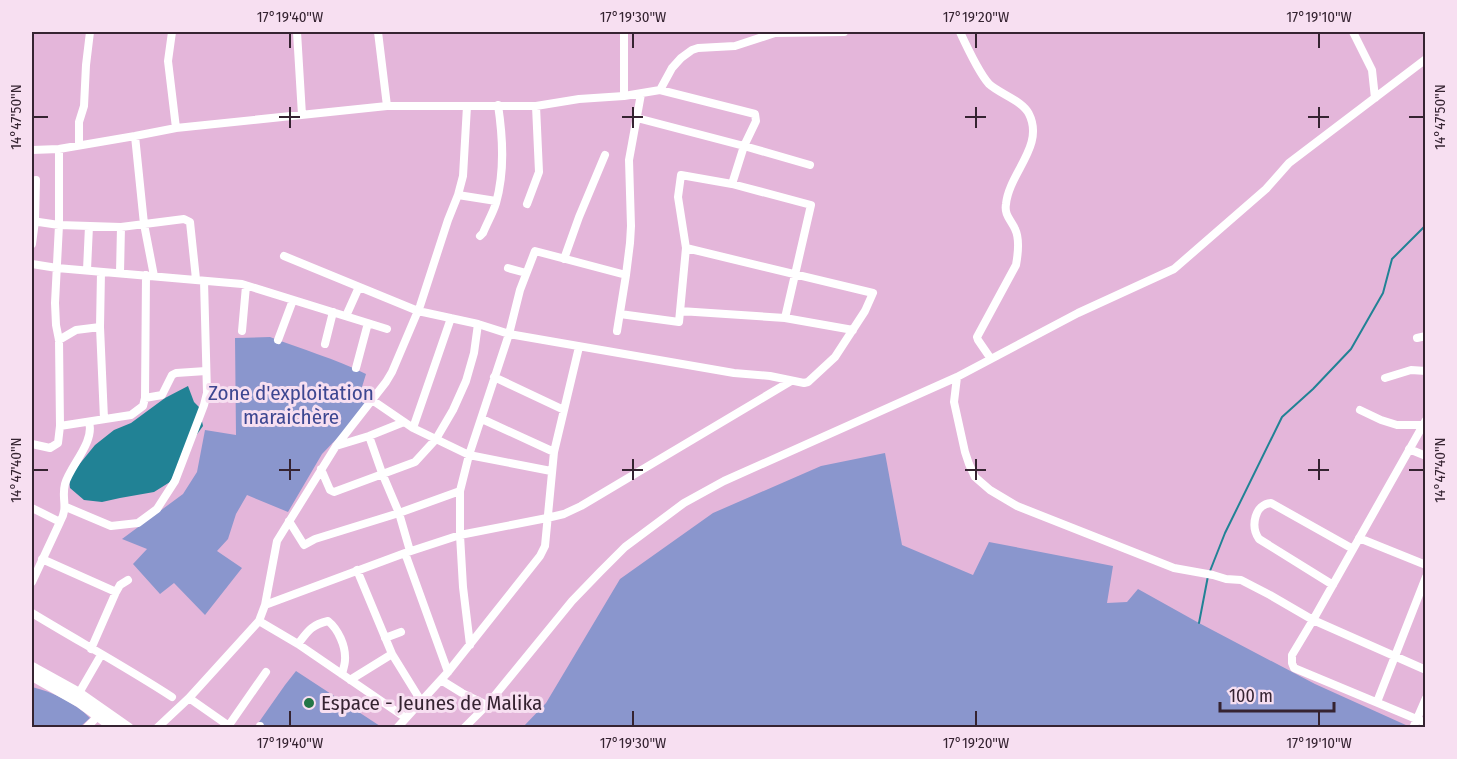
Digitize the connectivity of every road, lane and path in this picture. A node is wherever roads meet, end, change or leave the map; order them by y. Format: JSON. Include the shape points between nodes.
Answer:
{"nodes":[{"id":1,"x":90,"y":32,"type":"edge"},
{"id":2,"x":172,"y":32,"type":"edge"},
{"id":3,"x":297,"y":32,"type":"edge"},
{"id":4,"x":378,"y":32,"type":"edge"},
{"id":5,"x":624,"y":32,"type":"edge"},
{"id":6,"x":844,"y":32,"type":"edge"},
{"id":7,"x":960,"y":32,"type":"edge"},
{"id":8,"x":1353,"y":32,"type":"edge"},
{"id":9,"x":1425,"y":59,"type":"edge"},
{"id":10,"x":660,"y":90,"type":"junction"},
{"id":11,"x":641,"y":94,"type":"junction"},
{"id":12,"x":624,"y":96,"type":"junction"},
{"id":13,"x":1375,"y":98,"type":"junction"},
{"id":14,"x":498,"y":105,"type":"junction"},
{"id":15,"x":387,"y":106,"type":"junction"},
{"id":16,"x":468,"y":106,"type":"junction"},
{"id":17,"x":536,"y":106,"type":"junction"},
{"id":18,"x":302,"y":115,"type":"junction"},
{"id":19,"x":636,"y":118,"type":"junction"},
{"id":20,"x":176,"y":128,"type":"junction"},
{"id":21,"x":135,"y":136,"type":"junction"},
{"id":22,"x":79,"y":145,"type":"junction"},
{"id":23,"x":744,"y":146,"type":"junction"},
{"id":24,"x":59,"y":148,"type":"junction"},
{"id":25,"x":32,"y":150,"type":"edge"},
{"id":26,"x":605,"y":155,"type":"dead end"},
{"id":27,"x":810,"y":165,"type":"dead end"},
{"id":28,"x":36,"y":180,"type":"dead end"},
{"id":29,"x":732,"y":184,"type":"junction"},
{"id":30,"x":458,"y":195,"type":"junction"},
{"id":31,"x":496,"y":201,"type":"junction"},
{"id":32,"x":527,"y":204,"type":"dead end"},
{"id":33,"x":33,"y":221,"type":"edge"},
{"id":34,"x":144,"y":224,"type":"junction"},
{"id":35,"x":59,"y":225,"type":"junction"},
{"id":36,"x":89,"y":226,"type":"junction"},
{"id":37,"x":121,"y":227,"type":"junction"},
{"id":38,"x":480,"y":236,"type":"dead end"},
{"id":39,"x":32,"y":244,"type":"edge"},
{"id":40,"x":686,"y":248,"type":"junction"},
{"id":41,"x":284,"y":256,"type":"dead end"},
{"id":42,"x":564,"y":259,"type":"junction"},
{"id":43,"x":32,"y":264,"type":"edge"},
{"id":44,"x":57,"y":268,"type":"junction"},
{"id":45,"x":508,"y":268,"type":"dead end"},
{"id":46,"x":87,"y":270,"type":"junction"},
{"id":47,"x":101,"y":272,"type":"junction"},
{"id":48,"x":120,"y":273,"type":"junction"},
{"id":49,"x":526,"y":273,"type":"junction"},
{"id":50,"x":150,"y":275,"type":"junction"},
{"id":51,"x":626,"y":275,"type":"junction"},
{"id":52,"x":795,"y":275,"type":"junction"},
{"id":53,"x":200,"y":280,"type":"junction"},
{"id":54,"x":246,"y":286,"type":"junction"},
{"id":55,"x":359,"y":287,"type":"junction"},
{"id":56,"x":293,"y":300,"type":"junction"},
{"id":57,"x":418,"y":311,"type":"junction"},
{"id":58,"x":680,"y":311,"type":"junction"},
{"id":59,"x":333,"y":312,"type":"junction"},
{"id":60,"x":620,"y":314,"type":"junction"},
{"id":61,"x":346,"y":316,"type":"junction"},
{"id":62,"x":451,"y":318,"type":"junction"},
{"id":63,"x":785,"y":318,"type":"junction"},
{"id":64,"x":369,"y":323,"type":"junction"},
{"id":65,"x":478,"y":324,"type":"junction"},
{"id":66,"x":100,"y":327,"type":"junction"},
{"id":67,"x":387,"y":329,"type":"dead end"},
{"id":68,"x":853,"y":330,"type":"junction"},
{"id":69,"x":242,"y":331,"type":"dead end"},
{"id":70,"x":617,"y":331,"type":"dead end"},
{"id":71,"x":509,"y":334,"type":"junction"},
{"id":72,"x":59,"y":340,"type":"junction"},
{"id":73,"x":278,"y":340,"type":"dead end"},
{"id":74,"x":325,"y":344,"type":"dead end"},
{"id":75,"x":579,"y":347,"type":"junction"},
{"id":76,"x":991,"y":359,"type":"junction"},
{"id":77,"x":356,"y":368,"type":"dead end"},
{"id":78,"x":1425,"y":371,"type":"edge"},
{"id":79,"x":206,"y":372,"type":"junction"},
{"id":80,"x":494,"y":377,"type":"junction"},
{"id":81,"x":957,"y":377,"type":"junction"},
{"id":82,"x":1385,"y":378,"type":"dead end"},
{"id":83,"x":791,"y":381,"type":"junction"},
{"id":84,"x":145,"y":398,"type":"junction"},
{"id":85,"x":372,"y":400,"type":"junction"},
{"id":86,"x":564,"y":410,"type":"junction"},
{"id":87,"x":1360,"y":410,"type":"dead end"},
{"id":88,"x":104,"y":419,"type":"junction"},
{"id":89,"x":482,"y":419,"type":"junction"},
{"id":90,"x":89,"y":422,"type":"junction"},
{"id":91,"x":404,"y":422,"type":"junction"},
{"id":92,"x":1424,"y":423,"type":"edge"},
{"id":93,"x":60,"y":426,"type":"junction"},
{"id":94,"x":412,"y":428,"type":"junction"},
{"id":95,"x":369,"y":436,"type":"junction"},
{"id":96,"x":436,"y":439,"type":"junction"},
{"id":97,"x":32,"y":444,"type":"edge"},
{"id":98,"x":336,"y":446,"type":"junction"},
{"id":99,"x":1409,"y":449,"type":"junction"},
{"id":100,"x":554,"y":452,"type":"junction"},
{"id":101,"x":469,"y":455,"type":"junction"},
{"id":102,"x":1425,"y":456,"type":"edge"},
{"id":103,"x":321,"y":469,"type":"junction"},
{"id":104,"x":551,"y":471,"type":"junction"},
{"id":105,"x":382,"y":473,"type":"junction"},
{"id":106,"x":460,"y":491,"type":"junction"},
{"id":107,"x":66,"y":507,"type":"junction"},
{"id":108,"x":32,"y":508,"type":"edge"},
{"id":109,"x":399,"y":513,"type":"junction"},
{"id":110,"x":548,"y":518,"type":"junction"},
{"id":111,"x":289,"y":521,"type":"junction"},
{"id":112,"x":60,"y":522,"type":"junction"},
{"id":113,"x":460,"y":535,"type":"junction"},
{"id":114,"x":1359,"y":538,"type":"junction"},
{"id":115,"x":1353,"y":549,"type":"junction"},
{"id":116,"x":407,"y":552,"type":"junction"},
{"id":117,"x":42,"y":559,"type":"junction"},
{"id":118,"x":1425,"y":565,"type":"edge"},
{"id":119,"x":357,"y":570,"type":"junction"},
{"id":120,"x":1425,"y":577,"type":"edge"},
{"id":121,"x":128,"y":580,"type":"dead end"},
{"id":122,"x":32,"y":582,"type":"edge"},
{"id":123,"x":1333,"y":585,"type":"junction"},
{"id":124,"x":116,"y":591,"type":"junction"},
{"id":125,"x":265,"y":605,"type":"junction"},
{"id":126,"x":32,"y":613,"type":"edge"},
{"id":127,"x":1313,"y":620,"type":"junction"},
{"id":128,"x":259,"y":621,"type":"junction"},
{"id":129,"x":401,"y":632,"type":"dead end"},
{"id":130,"x":385,"y":638,"type":"junction"},
{"id":131,"x":298,"y":644,"type":"junction"},
{"id":132,"x":470,"y":645,"type":"junction"},
{"id":133,"x":91,"y":649,"type":"junction"},
{"id":134,"x":392,"y":654,"type":"junction"},
{"id":135,"x":101,"y":655,"type":"junction"},
{"id":136,"x":1394,"y":657,"type":"junction"},
{"id":137,"x":32,"y":667,"type":"edge"},
{"id":138,"x":1425,"y":670,"type":"edge"},
{"id":139,"x":266,"y":672,"type":"dead end"},
{"id":140,"x":448,"y":672,"type":"junction"},
{"id":141,"x":342,"y":674,"type":"junction"},
{"id":142,"x":32,"y":676,"type":"edge"},
{"id":143,"x":350,"y":680,"type":"junction"},
{"id":144,"x":441,"y":680,"type":"junction"},
{"id":145,"x":79,"y":693,"type":"junction"},
{"id":146,"x":172,"y":697,"type":"dead end"},
{"id":147,"x":189,"y":698,"type":"junction"},
{"id":148,"x":1425,"y":698,"type":"edge"},
{"id":149,"x":421,"y":701,"type":"junction"},
{"id":150,"x":1377,"y":702,"type":"junction"},
{"id":151,"x":486,"y":705,"type":"junction"},
{"id":152,"x":98,"y":716,"type":"junction"},
{"id":153,"x":406,"y":718,"type":"junction"},
{"id":154,"x":1419,"y":723,"type":"edge"},
{"id":155,"x":228,"y":727,"type":"edge"},
{"id":156,"x":86,"y":728,"type":"edge"},
{"id":157,"x":114,"y":728,"type":"edge"},
{"id":158,"x":129,"y":728,"type":"edge"},
{"id":159,"x":157,"y":728,"type":"edge"},
{"id":160,"x":397,"y":728,"type":"edge"},
{"id":161,"x":464,"y":728,"type":"edge"}],
"edges":[{"from":1,"to":22,"type":"street"},
{"from":2,"to":20,"type":"street","via":[[168,61]]},
{"from":3,"to":18,"type":"street"},
{"from":4,"to":15,"type":"street"},
{"from":5,"to":12,"type":"street"},
{"from":6,"to":10,"type":"street","via":[[775,33],[735,46],[698,48],[681,58]]},
{"from":7,"to":76,"type":"street","via":[[987,82],[1027,110],[1032,123],[1026,158],[1005,203],[1006,214],[1017,231],[1016,265],[977,337]]},
{"from":8,"to":13,"type":"street","via":[[1372,70]]},
{"from":9,"to":13,"type":"street"},
{"from":10,"to":11,"type":"street"},
{"from":10,"to":23,"type":"street","via":[[755,114],[756,121]]},
{"from":11,"to":12,"type":"street"},
{"from":11,"to":19,"type":"street"},
{"from":12,"to":17,"type":"street"},
{"from":13,"to":76,"type":"street","via":[[1289,163],[1266,189],[1174,269]]},
{"from":14,"to":16,"type":"street"},
{"from":14,"to":17,"type":"street"},
{"from":14,"to":31,"type":"street","via":[[503,151]]},
{"from":15,"to":16,"type":"street"},
{"from":15,"to":18,"type":"street"},
{"from":16,"to":30,"type":"street"},
{"from":17,"to":32,"type":"street","via":[[539,171]]},
{"from":18,"to":20,"type":"street"},
{"from":19,"to":23,"type":"street"},
{"from":19,"to":51,"type":"street","via":[[629,160],[631,226]]},
{"from":20,"to":21,"type":"street"},
{"from":21,"to":22,"type":"street"},
{"from":21,"to":34,"type":"street"},
{"from":22,"to":24,"type":"street"},
{"from":23,"to":27,"type":"street"},
{"from":23,"to":29,"type":"street"},
{"from":24,"to":25,"type":"street"},
{"from":24,"to":35,"type":"street"},
{"from":26,"to":42,"type":"street"},
{"from":28,"to":33,"type":"street"},
{"from":29,"to":40,"type":"street","via":[[681,175],[678,197]]},
{"from":29,"to":52,"type":"street","via":[[811,204]]},
{"from":30,"to":31,"type":"street"},
{"from":30,"to":57,"type":"street"},
{"from":31,"to":38,"type":"street"},
{"from":33,"to":35,"type":"street"},
{"from":33,"to":39,"type":"street"},
{"from":34,"to":37,"type":"street"},
{"from":34,"to":50,"type":"street"},
{"from":34,"to":53,"type":"street","via":[[184,219],[190,222]]},
{"from":35,"to":36,"type":"street"},
{"from":35,"to":44,"type":"street"},
{"from":36,"to":37,"type":"street"},
{"from":36,"to":46,"type":"street"},
{"from":37,"to":48,"type":"street"},
{"from":40,"to":52,"type":"street"},
{"from":40,"to":58,"type":"street"},
{"from":41,"to":55,"type":"street"},
{"from":42,"to":49,"type":"street","via":[[535,251]]},
{"from":42,"to":51,"type":"street"},
{"from":43,"to":44,"type":"street"},
{"from":44,"to":46,"type":"street"},
{"from":44,"to":72,"type":"street"},
{"from":45,"to":49,"type":"street"},
{"from":46,"to":47,"type":"street"},
{"from":47,"to":48,"type":"street"},
{"from":47,"to":66,"type":"street"},
{"from":48,"to":50,"type":"street"},
{"from":49,"to":71,"type":"street"},
{"from":50,"to":53,"type":"street"},
{"from":50,"to":84,"type":"street"},
{"from":51,"to":60,"type":"street"},
{"from":52,"to":63,"type":"street"},
{"from":52,"to":68,"type":"street","via":[[873,293]]},
{"from":53,"to":54,"type":"street"},
{"from":53,"to":79,"type":"street"},
{"from":54,"to":56,"type":"street"},
{"from":54,"to":69,"type":"street"},
{"from":55,"to":57,"type":"street"},
{"from":55,"to":61,"type":"street"},
{"from":56,"to":59,"type":"street"},
{"from":56,"to":73,"type":"street"},
{"from":57,"to":62,"type":"street"},
{"from":57,"to":85,"type":"street","via":[[392,372]]},
{"from":58,"to":60,"type":"street","via":[[679,322]]},
{"from":58,"to":63,"type":"street"},
{"from":59,"to":61,"type":"street"},
{"from":59,"to":74,"type":"street"},
{"from":60,"to":70,"type":"street"},
{"from":61,"to":64,"type":"street"},
{"from":62,"to":65,"type":"street"},
{"from":62,"to":94,"type":"street"},
{"from":63,"to":68,"type":"street"},
{"from":64,"to":67,"type":"street"},
{"from":64,"to":77,"type":"street"},
{"from":65,"to":71,"type":"street"},
{"from":65,"to":96,"type":"street","via":[[466,381]]},
{"from":66,"to":72,"type":"street","via":[[76,330]]},
{"from":66,"to":88,"type":"street"},
{"from":68,"to":83,"type":"street","via":[[835,357],[808,382]]},
{"from":71,"to":75,"type":"street"},
{"from":71,"to":80,"type":"street"},
{"from":72,"to":93,"type":"street"},
{"from":75,"to":83,"type":"street"},
{"from":75,"to":86,"type":"street"},
{"from":76,"to":81,"type":"street"},
{"from":78,"to":82,"type":"street","via":[[1411,370]]},
{"from":79,"to":84,"type":"street","via":[[176,373],[162,395]]},
{"from":79,"to":107,"type":"street","via":[[204,405],[175,481],[157,509],[138,523],[111,526]]},
{"from":80,"to":86,"type":"street"},
{"from":80,"to":89,"type":"street"},
{"from":81,"to":127,"type":"street","via":[[954,402],[965,452],[975,477],[990,490],[1017,506],[1174,568],[1241,580]]},
{"from":81,"to":151,"type":"street","via":[[724,481],[684,503],[625,547],[600,572]]},
{"from":83,"to":110,"type":"street","via":[[581,506]]},
{"from":84,"to":88,"type":"street","via":[[143,406],[131,415]]},
{"from":85,"to":91,"type":"street"},
{"from":85,"to":98,"type":"street"},
{"from":86,"to":100,"type":"street"},
{"from":87,"to":92,"type":"street","via":[[1397,425]]},
{"from":88,"to":90,"type":"street"},
{"from":89,"to":100,"type":"street"},
{"from":89,"to":101,"type":"street"},
{"from":90,"to":93,"type":"street"},
{"from":90,"to":107,"type":"street","via":[[87,441],[65,484]]},
{"from":91,"to":94,"type":"street"},
{"from":91,"to":95,"type":"street"},
{"from":92,"to":99,"type":"street"},
{"from":93,"to":97,"type":"street","via":[[58,443],[50,448]]},
{"from":94,"to":96,"type":"street"},
{"from":95,"to":98,"type":"street"},
{"from":95,"to":105,"type":"street"},
{"from":96,"to":101,"type":"street"},
{"from":96,"to":105,"type":"street","via":[[415,462]]},
{"from":98,"to":103,"type":"street"},
{"from":99,"to":102,"type":"street"},
{"from":99,"to":114,"type":"street"},
{"from":100,"to":104,"type":"street"},
{"from":101,"to":104,"type":"street"},
{"from":101,"to":106,"type":"street"},
{"from":103,"to":105,"type":"street","via":[[334,492]]},
{"from":103,"to":111,"type":"street"},
{"from":104,"to":110,"type":"street"},
{"from":105,"to":109,"type":"street"},
{"from":106,"to":109,"type":"street"},
{"from":106,"to":113,"type":"street"},
{"from":107,"to":112,"type":"street"},
{"from":108,"to":112,"type":"street"},
{"from":109,"to":111,"type":"street","via":[[304,545]]},
{"from":109,"to":116,"type":"street"},
{"from":110,"to":113,"type":"street"},
{"from":110,"to":132,"type":"street","via":[[540,556]]},
{"from":111,"to":125,"type":"street","via":[[277,541]]},
{"from":112,"to":117,"type":"street"},
{"from":113,"to":116,"type":"street"},
{"from":113,"to":132,"type":"street"},
{"from":114,"to":115,"type":"street"},
{"from":114,"to":118,"type":"street"},
{"from":115,"to":123,"type":"street"},
{"from":115,"to":123,"type":"street","via":[[1271,503],[1260,507],[1255,518],[1259,539]]},
{"from":116,"to":119,"type":"street"},
{"from":116,"to":140,"type":"street"},
{"from":117,"to":122,"type":"street"},
{"from":117,"to":124,"type":"street"},
{"from":119,"to":125,"type":"street"},
{"from":119,"to":130,"type":"street"},
{"from":120,"to":136,"type":"street"},
{"from":121,"to":124,"type":"street"},
{"from":123,"to":127,"type":"street"},
{"from":124,"to":133,"type":"street"},
{"from":125,"to":128,"type":"street"},
{"from":126,"to":133,"type":"street"},
{"from":127,"to":136,"type":"street"},
{"from":127,"to":150,"type":"street","via":[[1292,655],[1294,668]]},
{"from":128,"to":131,"type":"street"},
{"from":128,"to":147,"type":"street"},
{"from":129,"to":130,"type":"street"},
{"from":130,"to":134,"type":"street"},
{"from":131,"to":141,"type":"street"},
{"from":131,"to":141,"type":"street","via":[[310,628],[328,621],[342,643]]},
{"from":132,"to":140,"type":"street"},
{"from":133,"to":135,"type":"street"},
{"from":134,"to":143,"type":"street"},
{"from":134,"to":149,"type":"street"},
{"from":135,"to":145,"type":"street"},
{"from":135,"to":146,"type":"street"},
{"from":136,"to":138,"type":"street"},
{"from":136,"to":150,"type":"street"},
{"from":137,"to":145,"type":"main road"},
{"from":139,"to":155,"type":"street"},
{"from":140,"to":144,"type":"street"},
{"from":141,"to":143,"type":"street"},
{"from":142,"to":152,"type":"main road"},
{"from":143,"to":153,"type":"street"},
{"from":144,"to":149,"type":"street"},
{"from":144,"to":151,"type":"street"},
{"from":145,"to":158,"type":"main road"},
{"from":147,"to":155,"type":"street"},
{"from":147,"to":159,"type":"street"},
{"from":148,"to":154,"type":"street"},
{"from":149,"to":153,"type":"street"},
{"from":150,"to":154,"type":"street"},
{"from":151,"to":161,"type":"street"},
{"from":152,"to":156,"type":"street"},
{"from":152,"to":157,"type":"main road"},
{"from":153,"to":160,"type":"street"}]}
